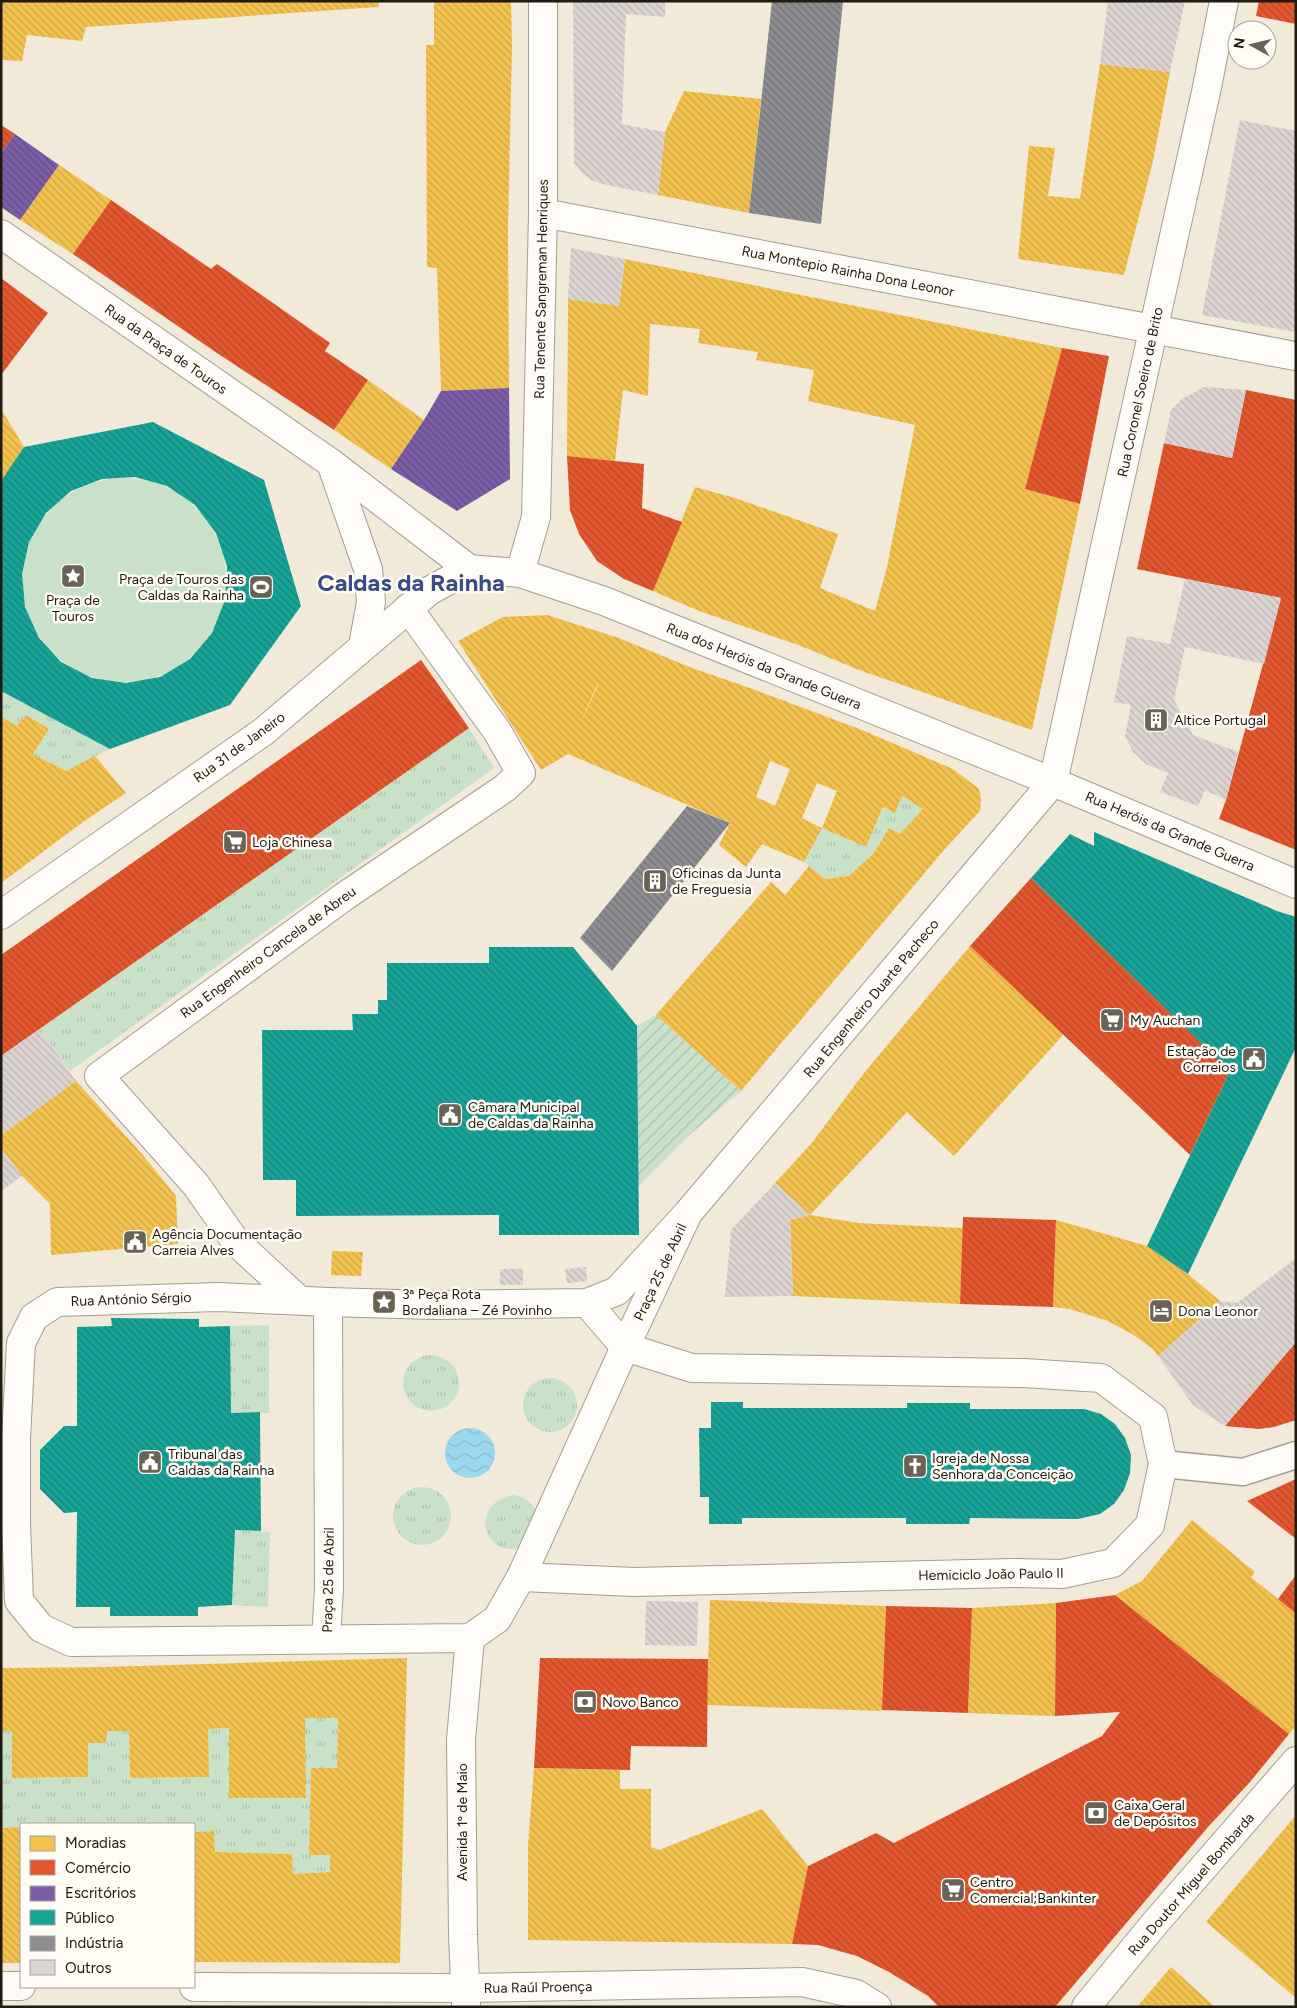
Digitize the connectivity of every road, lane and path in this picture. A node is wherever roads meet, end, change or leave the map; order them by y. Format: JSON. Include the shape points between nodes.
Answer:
{"nodes":[{"id":1,"x":543,"y":1,"type":"edge"},
{"id":2,"x":1224,"y":1,"type":"edge"},
{"id":3,"x":543,"y":213,"type":"junction"},
{"id":4,"x":1,"y":234,"type":"edge"},
{"id":5,"x":1154,"y":329,"type":"junction"},
{"id":6,"x":1296,"y":356,"type":"edge"},
{"id":7,"x":331,"y":463,"type":"junction"},
{"id":8,"x":469,"y":569,"type":"junction"},
{"id":9,"x":520,"y":573,"type":"junction"},
{"id":10,"x":408,"y":608,"type":"junction"},
{"id":11,"x":363,"y":646,"type":"junction"},
{"id":12,"x":1053,"y":782,"type":"junction"},
{"id":13,"x":1291,"y":882,"type":"edge"},
{"id":14,"x":1,"y":915,"type":"edge"},
{"id":15,"x":688,"y":1213,"type":"junction"},
{"id":16,"x":298,"y":1300,"type":"junction"},
{"id":17,"x":328,"y":1302,"type":"junction"},
{"id":18,"x":587,"y":1303,"type":"junction"},
{"id":19,"x":625,"y":1347,"type":"junction"},
{"id":20,"x":9,"y":1439,"type":"edge"},
{"id":21,"x":1296,"y":1455,"type":"edge"},
{"id":22,"x":1163,"y":1464,"type":"junction"},
{"id":23,"x":8,"y":1473,"type":"edge"},
{"id":24,"x":9,"y":1506,"type":"edge"},
{"id":25,"x":521,"y":1577,"type":"junction"},
{"id":26,"x":470,"y":1638,"type":"junction"},
{"id":27,"x":326,"y":1639,"type":"junction"},
{"id":28,"x":1296,"y":1761,"type":"edge"},
{"id":29,"x":1,"y":1986,"type":"edge"},
{"id":30,"x":20,"y":1986,"type":"edge"},
{"id":31,"x":195,"y":1987,"type":"edge"},
{"id":32,"x":466,"y":1997,"type":"edge"},
{"id":33,"x":877,"y":2007,"type":"edge"},
{"id":34,"x":1086,"y":2007,"type":"edge"}],
"edges":[{"from":1,"to":3,"type":"street","name":"Rua Tenente Sangreman Henriques"},
{"from":2,"to":5,"type":"street","name":"Rua Coronel Soeiro de Brito"},
{"from":3,"to":5,"type":"street","name":"Rua Montepio Rainha Dona Leonor"},
{"from":3,"to":9,"type":"street","name":"Rua Tenente Sangreman Henriques","via":[[536,517]]},
{"from":4,"to":7,"type":"street","name":"Rua da Praça de Touros"},
{"from":5,"to":6,"type":"street","name":"Rua Montepio Rainha Dona Leonor"},
{"from":5,"to":12,"type":"street","name":"Rua Coronel Soeiro de Brito"},
{"from":7,"to":8,"type":"street","name":"Rua da Praça de Touros"},
{"from":7,"to":11,"type":"street","via":[[368,569],[371,602]]},
{"from":8,"to":9,"type":"street","name":"Rua dos Heróis da Grande Guerra"},
{"from":8,"to":10,"type":"street","name":"Rua 31 de Janeiro"},
{"from":9,"to":12,"type":"street","name":"Rua dos Heróis da Grande Guerra","via":[[604,601]]},
{"from":10,"to":11,"type":"street","name":"Rua 31 de Janeiro"},
{"from":10,"to":16,"type":"street","name":"Rua Engenheiro Cancela de Abreu","via":[[497,731],[521,773],[504,788],[345,896],[99,1076],[196,1185],[236,1242]]},
{"from":11,"to":14,"type":"street","name":"Rua 31 de Janeiro","via":[[263,732]]},
{"from":12,"to":13,"type":"street","name":"Rua Heróis da Grande Guerra"},
{"from":12,"to":15,"type":"street","name":"Rua Engenheiro Duarte Pacheco"},
{"from":15,"to":18,"type":"street","name":"Praça 25 de Abril","via":[[617,1291]]},
{"from":15,"to":19,"type":"street","name":"Praça 25 de Abril"},
{"from":16,"to":17,"type":"street","name":"Rua António Sérgio"},
{"from":16,"to":20,"type":"street","name":"Rua António Sérgio","via":[[218,1297],[57,1302],[34,1317],[21,1342]]},
{"from":17,"to":18,"type":"street","name":"Praça 25 de Abril","via":[[435,1305]]},
{"from":17,"to":27,"type":"street","name":"Praça 25 de Abril","via":[[329,1588]]},
{"from":18,"to":19,"type":"street"},
{"from":19,"to":22,"type":"street","name":"Hemiciclo João Paulo II","via":[[692,1368],[1024,1373],[1102,1378],[1153,1417]]},
{"from":19,"to":25,"type":"street","name":"Praça 25 de Abril"},
{"from":20,"to":23,"type":"street","name":"Rua António Sérgio"},
{"from":21,"to":22,"type":"street","via":[[1243,1472]]},
{"from":22,"to":25,"type":"street","name":"Hemiciclo João Paulo II","via":[[1150,1525],[1113,1563],[1062,1574],[634,1582]]},
{"from":23,"to":24,"type":"street","name":"Rua António Sérgio"},
{"from":24,"to":27,"type":"street","name":"Rua António Sérgio","via":[[19,1602],[41,1628],[71,1642]]},
{"from":25,"to":26,"type":"street","name":"Praça 25 de Abril","via":[[497,1619]]},
{"from":26,"to":27,"type":"street","name":"Praça 25 de Abril"},
{"from":26,"to":32,"type":"street","name":"Avenida 1º de Maio","via":[[462,1739]]},
{"from":28,"to":34,"type":"street","name":"Rua Doutor Miguel Bombarda"},
{"from":29,"to":30,"type":"street"},
{"from":31,"to":32,"type":"street","name":"Rua Raúl Proença"},
{"from":32,"to":33,"type":"street","name":"Rua Raúl Proença","via":[[802,1982],[856,1994]]}]}
